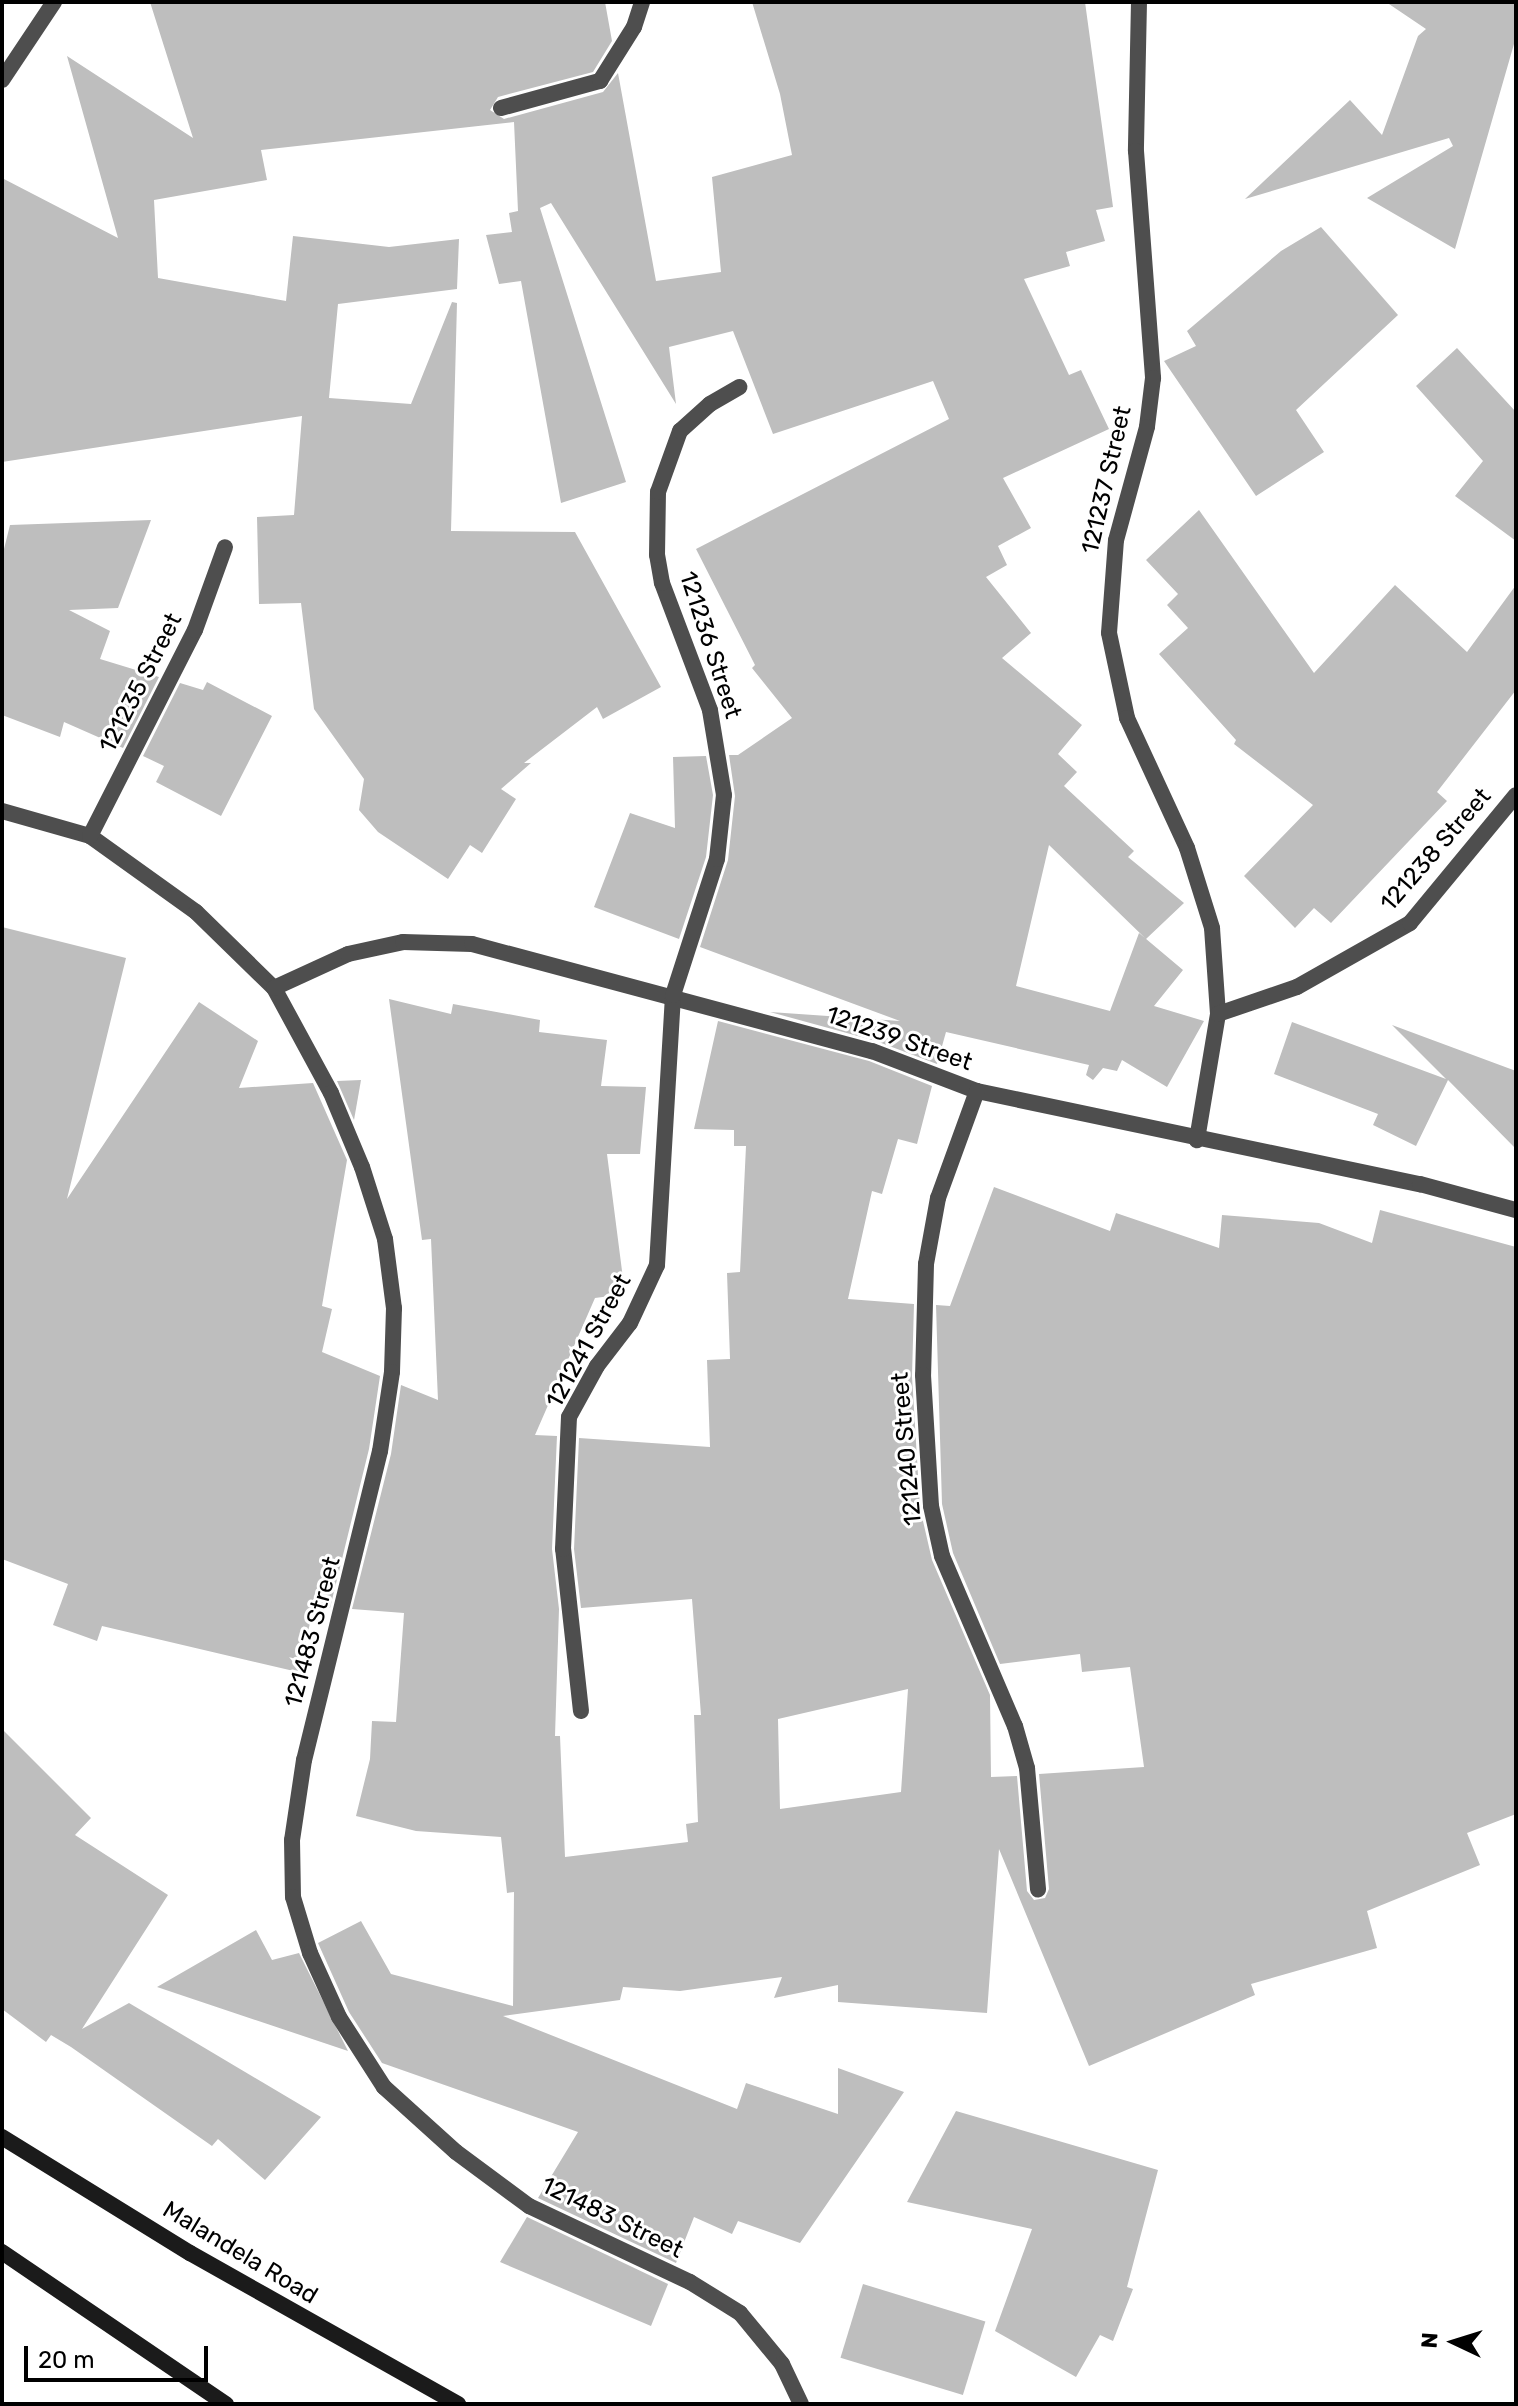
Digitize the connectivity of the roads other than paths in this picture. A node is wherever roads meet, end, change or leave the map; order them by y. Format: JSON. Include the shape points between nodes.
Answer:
{"nodes":[{"id":1,"x":54,"y":2,"type":"edge"},
{"id":2,"x":642,"y":2,"type":"edge"},
{"id":3,"x":1139,"y":2,"type":"edge"},
{"id":4,"x":2,"y":80,"type":"edge"},
{"id":5,"x":501,"y":108,"type":"dead end"},
{"id":6,"x":740,"y":387,"type":"dead end"},
{"id":7,"x":225,"y":547,"type":"dead end"},
{"id":8,"x":1516,"y":795,"type":"edge"},
{"id":9,"x":2,"y":811,"type":"edge"},
{"id":10,"x":90,"y":836,"type":"junction"},
{"id":11,"x":274,"y":988,"type":"junction"},
{"id":12,"x":673,"y":995,"type":"junction"},
{"id":13,"x":1218,"y":1014,"type":"junction"},
{"id":14,"x":977,"y":1091,"type":"junction"},
{"id":15,"x":1197,"y":1140,"type":"junction"},
{"id":16,"x":1516,"y":1210,"type":"edge"},
{"id":17,"x":581,"y":1711,"type":"dead end"},
{"id":18,"x":1038,"y":1890,"type":"dead end"},
{"id":19,"x":2,"y":2137,"type":"edge"},
{"id":20,"x":2,"y":2252,"type":"edge"},
{"id":21,"x":226,"y":2404,"type":"edge"},
{"id":22,"x":458,"y":2404,"type":"edge"},
{"id":23,"x":801,"y":2404,"type":"edge"}],
"edges":[{"from":1,"to":4,"type":"street"},
{"from":2,"to":5,"type":"street","via":[[634,27],[600,81]]},
{"from":3,"to":13,"type":"street","name":"121237 Street","via":[[1136,151],[1153,378],[1147,427],[1116,540],[1109,633],[1127,718],[1203,893],[1212,928]]},
{"from":6,"to":12,"type":"street","name":"121236 Street","via":[[680,431],[658,492],[662,583],[710,710],[724,795],[717,859]]},
{"from":7,"to":10,"type":"street","name":"121235 Street","via":[[195,630]]},
{"from":8,"to":13,"type":"street","name":"121238 Street","via":[[1410,923],[1309,981]]},
{"from":9,"to":10,"type":"street","name":"121483 Street"},
{"from":10,"to":11,"type":"street","name":"121483 Street","via":[[196,912]]},
{"from":11,"to":12,"type":"street","name":"121239 Street","via":[[348,954],[435,941],[472,944]]},
{"from":11,"to":23,"type":"street","name":"121483 Street","via":[[331,1093],[362,1167],[385,1239],[394,1308],[392,1372],[380,1451],[304,1760],[292,1840],[293,1897],[310,1953],[339,2017],[384,2087],[456,2152],[529,2206],[690,2282],[740,2313],[782,2364]]},
{"from":12,"to":14,"type":"street","name":"121239 Street","via":[[872,1051]]},
{"from":12,"to":17,"type":"street","name":"121241 Street","via":[[657,1265],[630,1323],[597,1366],[569,1417],[564,1454],[563,1549]]},
{"from":13,"to":15,"type":"street","name":"121237 Street"},
{"from":14,"to":15,"type":"street","name":"121239 Street"},
{"from":14,"to":18,"type":"street","name":"121240 Street","via":[[938,1198],[926,1264],[923,1375],[931,1506],[942,1556],[1015,1726],[1027,1768]]},
{"from":15,"to":16,"type":"street","name":"121239 Street","via":[[1420,1184]]},
{"from":19,"to":22,"type":"main road","name":"Malandela Road","via":[[190,2253]]},
{"from":20,"to":21,"type":"main road"}]}
